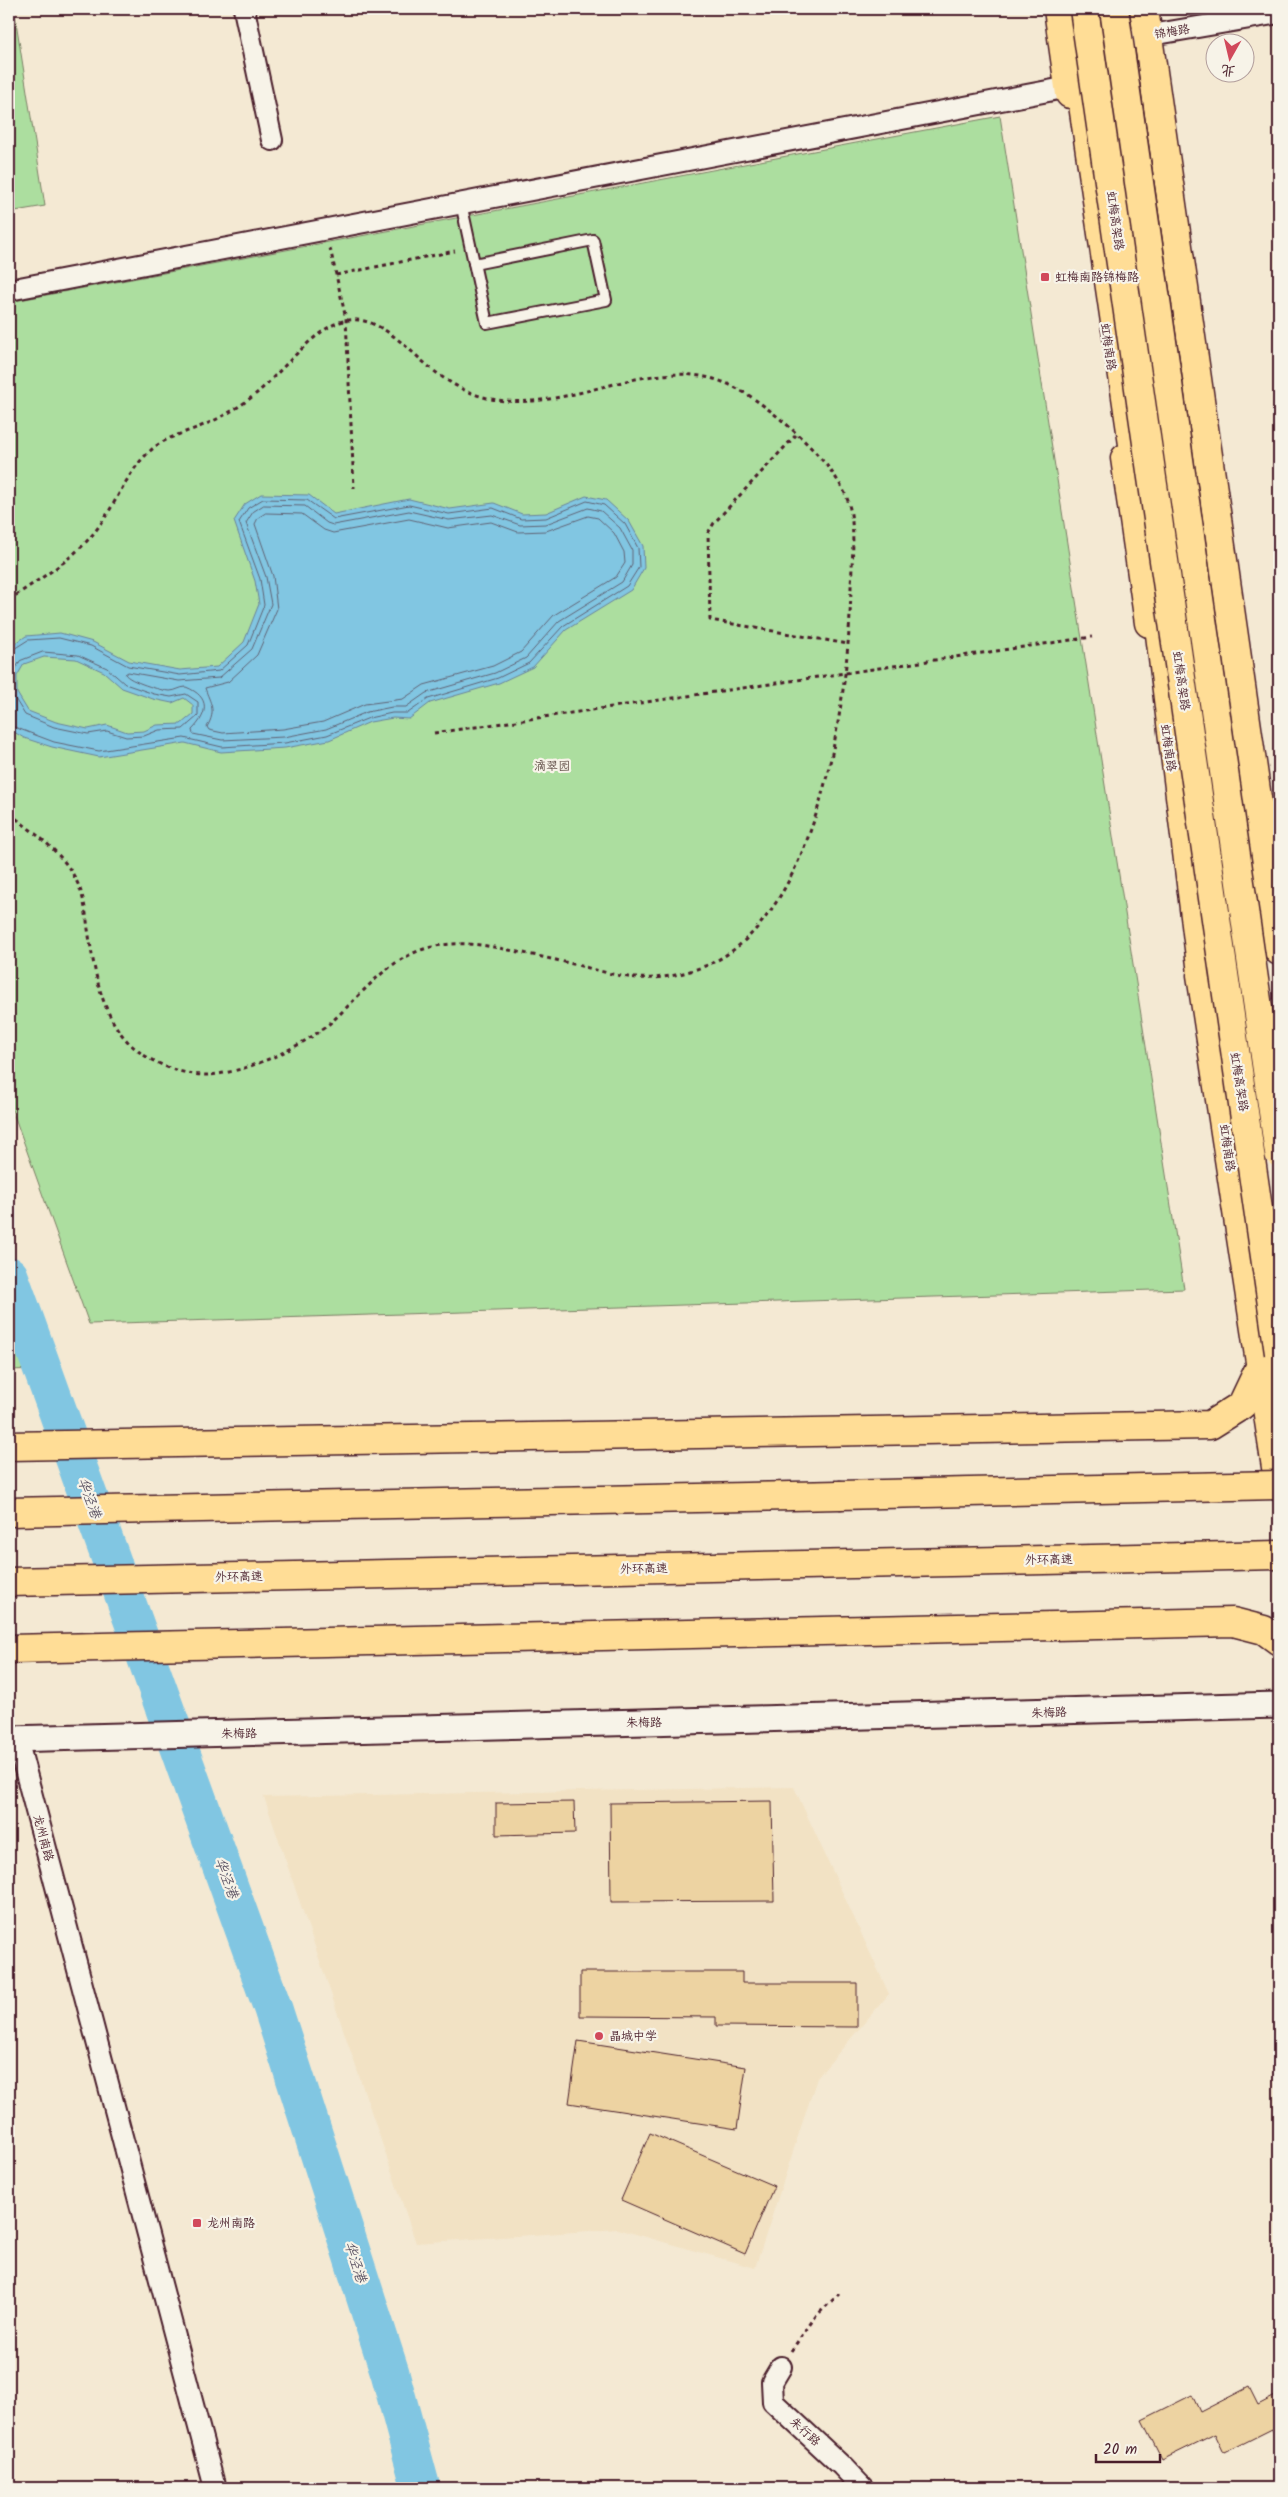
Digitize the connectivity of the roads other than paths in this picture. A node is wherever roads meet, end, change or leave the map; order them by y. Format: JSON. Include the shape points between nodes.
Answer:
{"nodes":[{"id":1,"x":244,"y":9,"type":"edge"},
{"id":2,"x":1058,"y":9,"type":"edge"},
{"id":3,"x":1069,"y":9,"type":"edge"},
{"id":4,"x":1084,"y":9,"type":"edge"},
{"id":5,"x":1114,"y":9,"type":"edge"},
{"id":6,"x":1144,"y":9,"type":"edge"},
{"id":7,"x":1279,"y":13,"type":"edge"},
{"id":8,"x":1148,"y":37,"type":"junction"},
{"id":9,"x":1064,"y":50,"type":"junction"},
{"id":10,"x":1069,"y":87,"type":"junction"},
{"id":11,"x":272,"y":140,"type":"dead end"},
{"id":12,"x":461,"y":203,"type":"junction"},
{"id":13,"x":474,"y":264,"type":"junction"},
{"id":14,"x":9,"y":290,"type":"edge"},
{"id":15,"x":1278,"y":940,"type":"edge"},
{"id":16,"x":1205,"y":997,"type":"junction"},
{"id":17,"x":1279,"y":1154,"type":"edge"},
{"id":18,"x":1270,"y":1360,"type":"edge"},
{"id":19,"x":9,"y":1446,"type":"edge"},
{"id":20,"x":1279,"y":1486,"type":"edge"},
{"id":21,"x":9,"y":1512,"type":"edge"},
{"id":22,"x":1279,"y":1555,"type":"edge"},
{"id":23,"x":9,"y":1582,"type":"edge"},
{"id":24,"x":1279,"y":1640,"type":"edge"},
{"id":25,"x":9,"y":1648,"type":"edge"},
{"id":26,"x":1279,"y":1705,"type":"edge"},
{"id":27,"x":13,"y":1739,"type":"edge"},
{"id":28,"x":780,"y":2367,"type":"road end"},
{"id":29,"x":216,"y":2488,"type":"edge"},
{"id":30,"x":863,"y":2488,"type":"edge"}],
"edges":[{"from":1,"to":11,"type":"street"},
{"from":2,"to":9,"type":"main road","name":"虹梅南路"},
{"from":3,"to":16,"type":"main road","via":[[1159,618]]},
{"from":4,"to":18,"type":"main road","name":"虹梅高架路","bridge":true},
{"from":5,"to":17,"type":"main road","bridge":true},
{"from":6,"to":8,"type":"main road"},
{"from":7,"to":8,"type":"street","name":"锦梅路"},
{"from":8,"to":9,"type":"street","name":"锦梅路"},
{"from":8,"to":15,"type":"main road"},
{"from":9,"to":10,"type":"main road","name":"虹梅南路"},
{"from":10,"to":12,"type":"street"},
{"from":10,"to":16,"type":"main road","name":"虹梅南路"},
{"from":12,"to":13,"type":"lane"},
{"from":12,"to":14,"type":"street"},
{"from":13,"to":13,"type":"lane","via":[[487,323],[606,300],[593,240]]},
{"from":16,"to":18,"type":"main road","name":"虹梅南路"},
{"from":18,"to":19,"type":"main road","via":[[1242,1405],[1210,1425]]},
{"from":18,"to":20,"type":"main road","name":"虹梅南路"},
{"from":20,"to":21,"type":"main road","bridge":true},
{"from":22,"to":23,"type":"main road","name":"外环高速"},
{"from":24,"to":25,"type":"main road","via":[[1264,1630],[1233,1622]]},
{"from":26,"to":27,"type":"street","name":"朱梅路"},
{"from":27,"to":29,"type":"street","name":"龙州南路"},
{"from":28,"to":30,"type":"street","name":"朱行路","via":[[771,2389],[773,2402]]}]}
